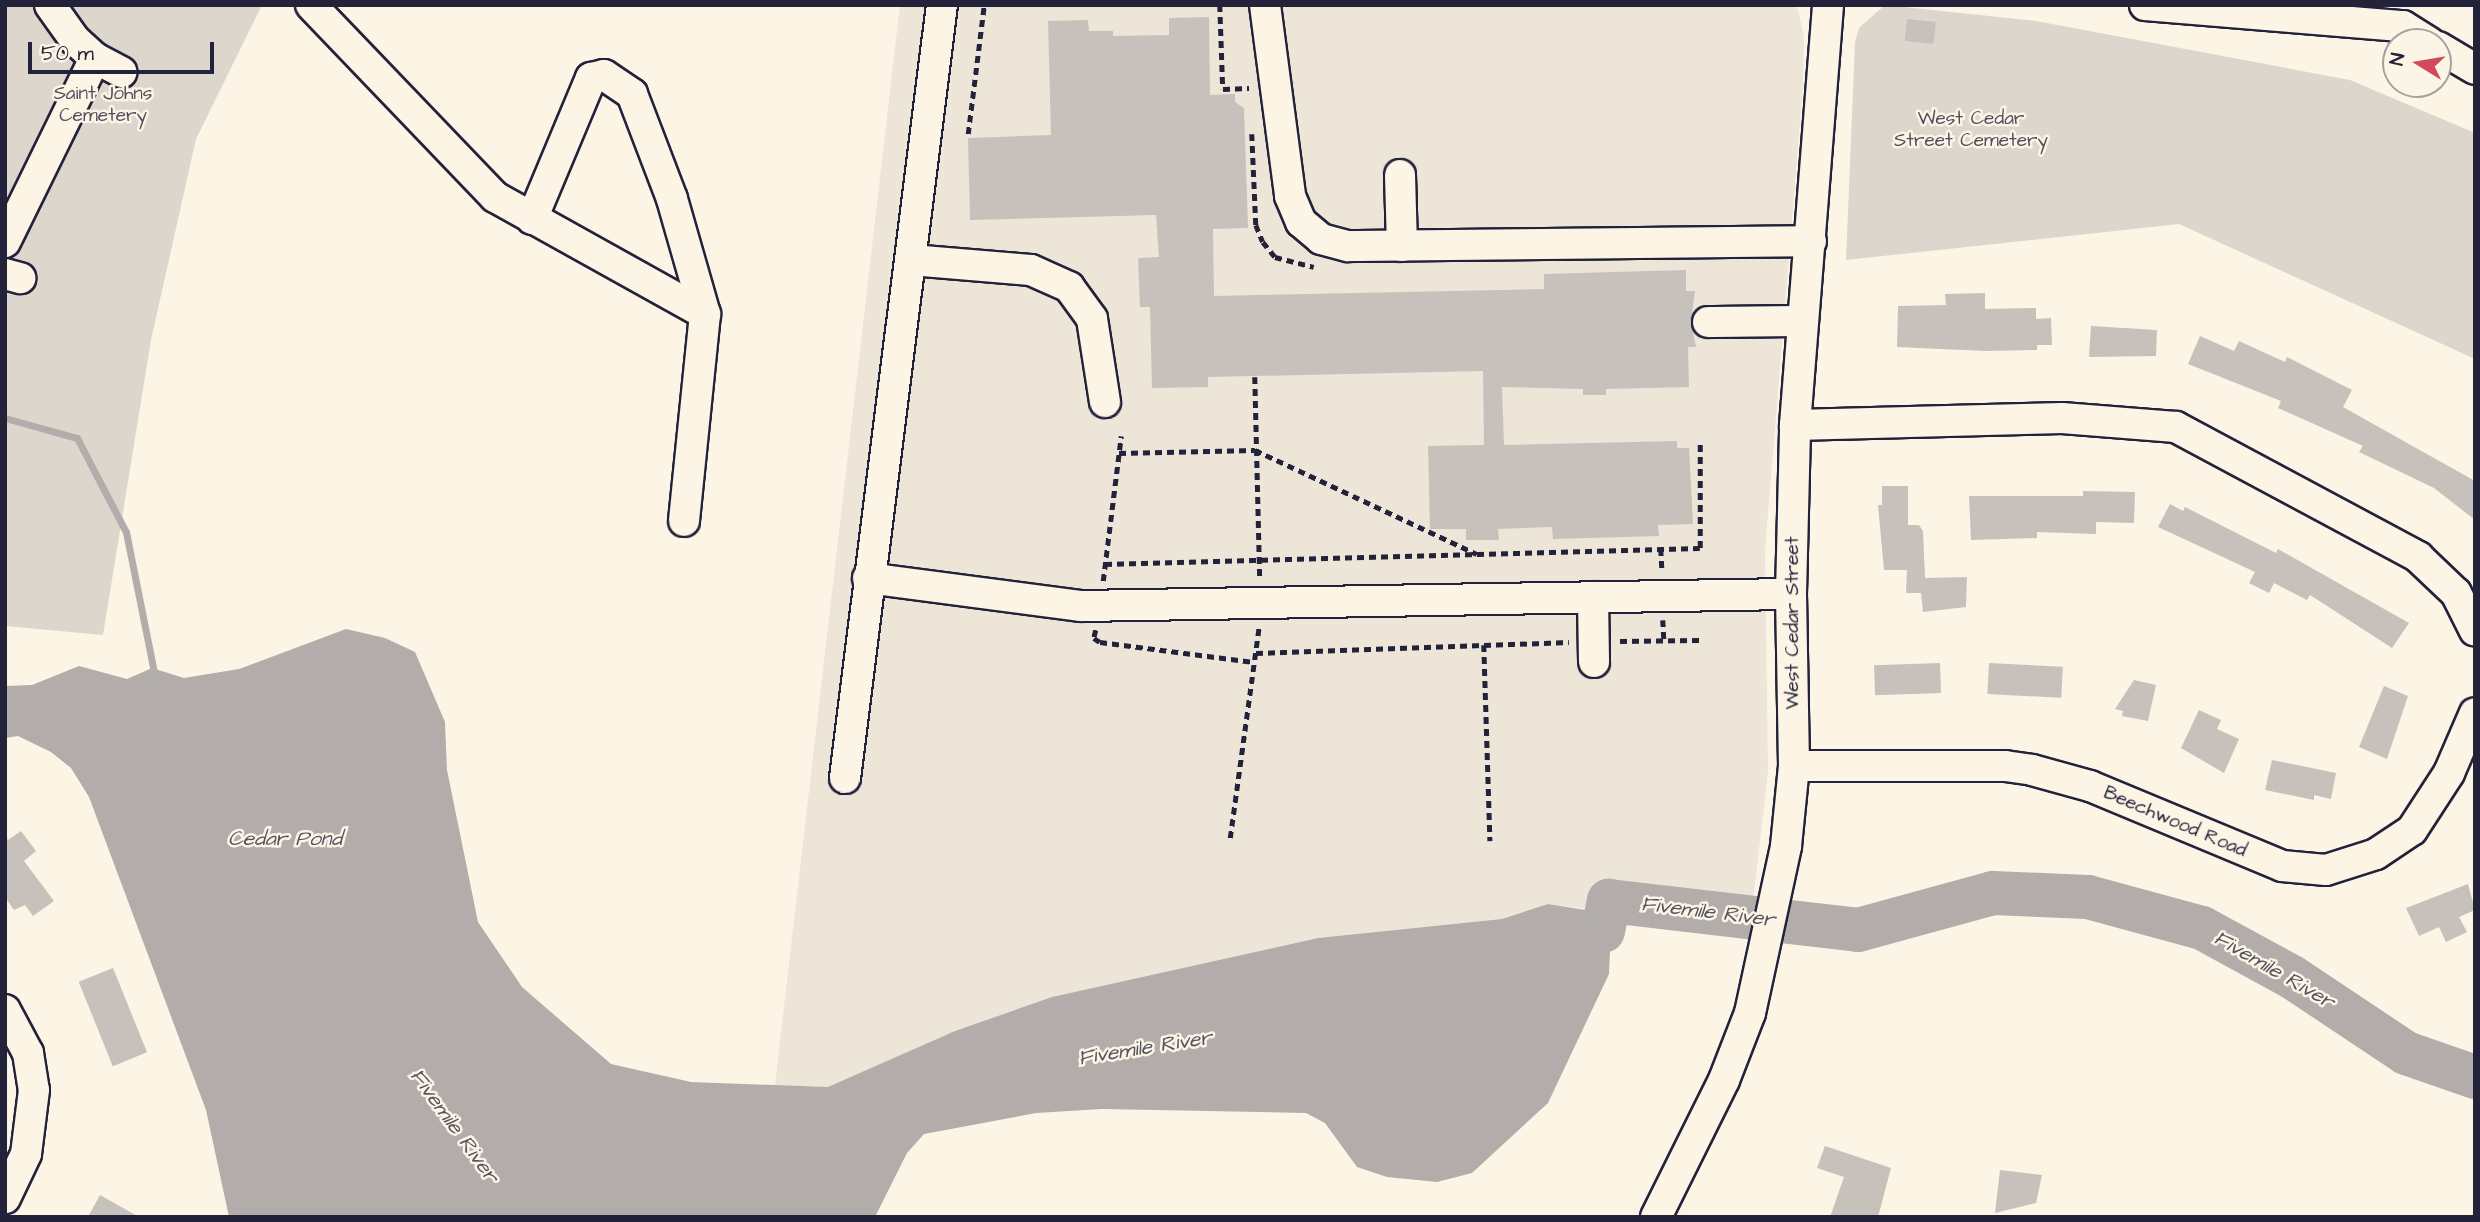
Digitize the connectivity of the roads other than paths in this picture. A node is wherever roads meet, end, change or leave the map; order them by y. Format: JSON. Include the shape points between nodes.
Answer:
{"nodes":[{"id":1,"x":50,"y":5,"type":"edge"},
{"id":2,"x":311,"y":5,"type":"edge"},
{"id":3,"x":942,"y":5,"type":"edge"},
{"id":4,"x":1265,"y":5,"type":"edge"},
{"id":5,"x":1828,"y":5,"type":"edge"},
{"id":6,"x":2152,"y":6,"type":"edge"},
{"id":7,"x":2406,"y":28,"type":"edge"},
{"id":8,"x":2452,"y":55,"type":"edge"},
{"id":9,"x":95,"y":58,"type":"junction"},
{"id":10,"x":2475,"y":69,"type":"edge"},
{"id":11,"x":121,"y":72,"type":"dead end"},
{"id":12,"x":1400,"y":175,"type":"dead end"},
{"id":13,"x":532,"y":219,"type":"junction"},
{"id":14,"x":1811,"y":241,"type":"junction"},
{"id":15,"x":5,"y":242,"type":"edge"},
{"id":16,"x":1402,"y":246,"type":"junction"},
{"id":17,"x":911,"y":260,"type":"junction"},
{"id":18,"x":705,"y":314,"type":"junction"},
{"id":19,"x":1802,"y":321,"type":"junction"},
{"id":20,"x":1708,"y":322,"type":"dead end"},
{"id":21,"x":1105,"y":402,"type":"dead end"},
{"id":22,"x":1795,"y":425,"type":"junction"},
{"id":23,"x":684,"y":521,"type":"dead end"},
{"id":24,"x":869,"y":578,"type":"junction"},
{"id":25,"x":1791,"y":594,"type":"junction"},
{"id":26,"x":1593,"y":597,"type":"junction"},
{"id":27,"x":2475,"y":631,"type":"edge"},
{"id":28,"x":1594,"y":652,"type":"road end"},
{"id":29,"x":2475,"y":713,"type":"edge"},
{"id":30,"x":1794,"y":766,"type":"junction"},
{"id":31,"x":845,"y":778,"type":"dead end"},
{"id":32,"x":5,"y":1010,"type":"edge"},
{"id":33,"x":5,"y":1198,"type":"edge"},
{"id":34,"x":1656,"y":1217,"type":"edge"}],
"edges":[{"from":1,"to":9,"type":"street"},
{"from":2,"to":13,"type":"street","via":[[495,197]]},
{"from":3,"to":17,"type":"street"},
{"from":4,"to":16,"type":"street","via":[[1290,196],[1301,222],[1321,239],[1348,246]]},
{"from":5,"to":14,"type":"street","name":"West Cedar Street"},
{"from":6,"to":7,"type":"street"},
{"from":8,"to":10,"type":"street"},
{"from":9,"to":11,"type":"street"},
{"from":9,"to":15,"type":"street"},
{"from":12,"to":16,"type":"street"},
{"from":13,"to":18,"type":"street"},
{"from":13,"to":18,"type":"street","via":[[591,78],[604,75],[632,94],[672,199]]},
{"from":14,"to":16,"type":"street"},
{"from":14,"to":19,"type":"street","name":"West Cedar Street"},
{"from":17,"to":21,"type":"street","via":[[1031,270],[1069,287],[1092,319]]},
{"from":17,"to":24,"type":"street"},
{"from":18,"to":23,"type":"street"},
{"from":19,"to":20,"type":"street"},
{"from":19,"to":22,"type":"street","name":"West Cedar Street"},
{"from":22,"to":25,"type":"street","name":"West Cedar Street"},
{"from":22,"to":27,"type":"street","via":[[2062,418],[2176,427],[2418,557],[2456,593]]},
{"from":24,"to":26,"type":"street","via":[[1080,606]]},
{"from":24,"to":31,"type":"street"},
{"from":25,"to":26,"type":"street"},
{"from":25,"to":30,"type":"street","name":"West Cedar Street"},
{"from":26,"to":28,"type":"street"},
{"from":29,"to":30,"type":"street","name":"Beechwood Road","via":[[2449,773],[2412,830],[2376,855],[2326,870],[2282,866],[2091,786],[2032,770],[2005,766]]},
{"from":30,"to":34,"type":"street","name":"West Cedar Street","via":[[1774,909],[1749,1013],[1724,1080]]},
{"from":32,"to":33,"type":"street","via":[[28,1053],[34,1090],[26,1153]]}]}
